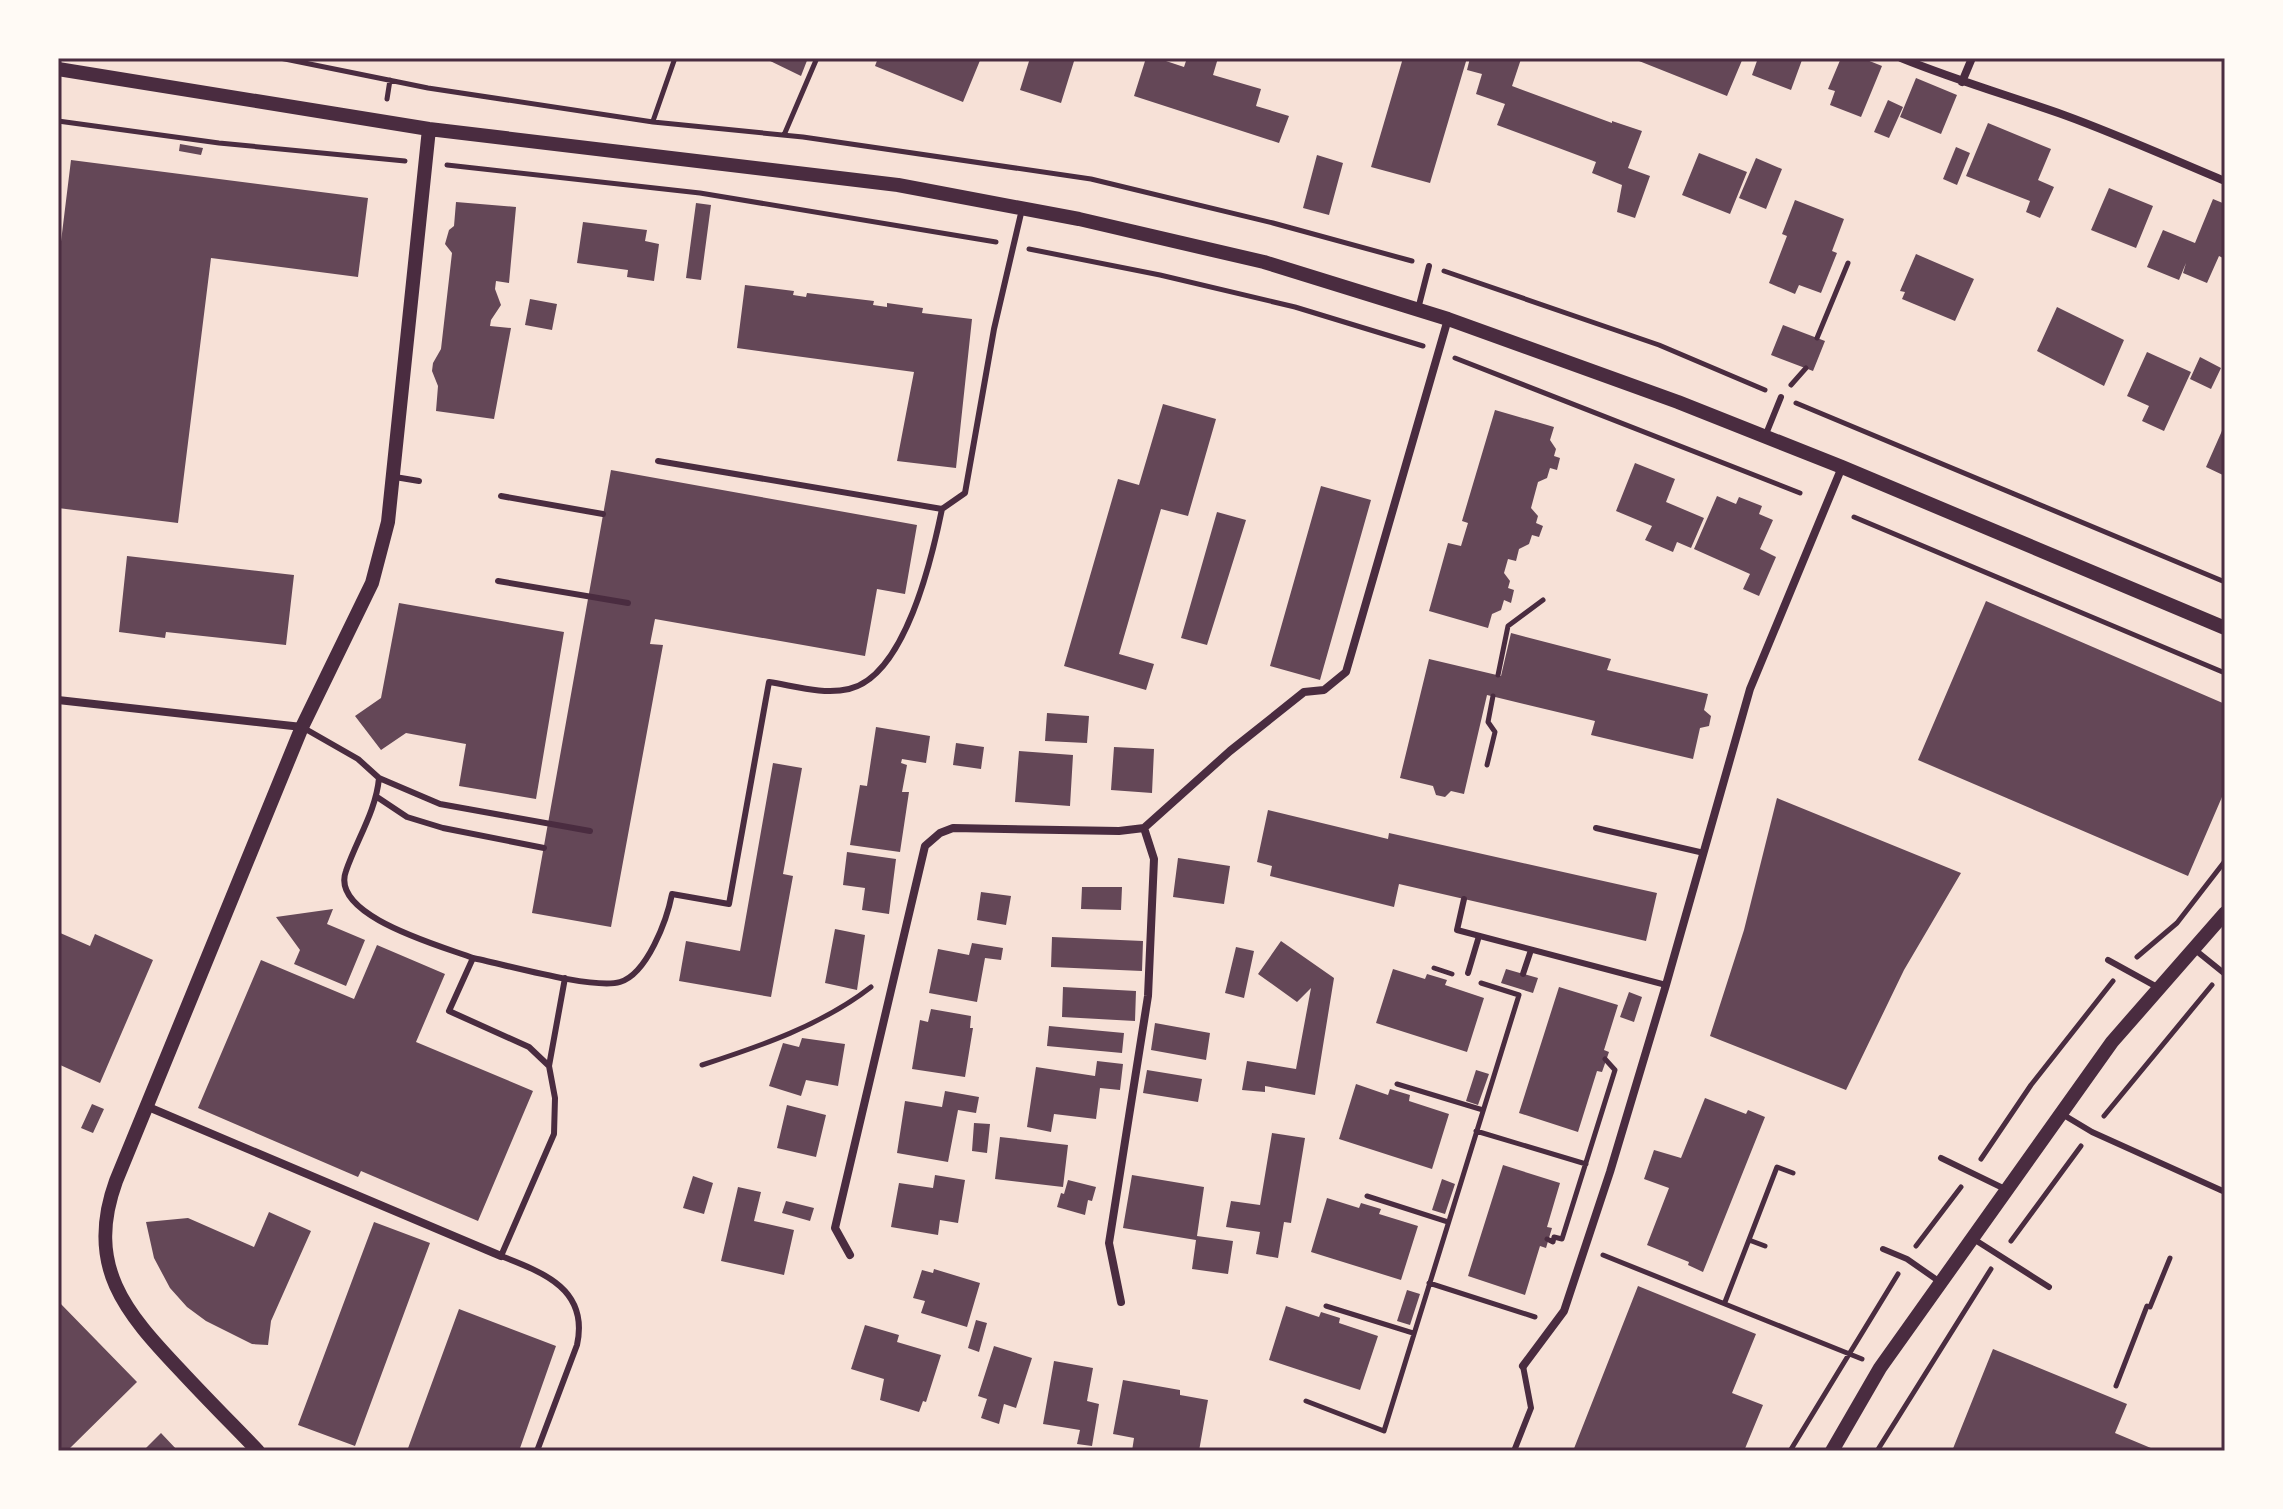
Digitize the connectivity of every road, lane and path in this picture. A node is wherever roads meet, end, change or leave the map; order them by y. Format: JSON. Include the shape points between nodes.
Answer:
{"nodes":[{"id":1,"x":675,"y":58,"type":"edge"},
{"id":2,"x":817,"y":58,"type":"edge"},
{"id":3,"x":1901,"y":58,"type":"edge"},
{"id":4,"x":1972,"y":58,"type":"edge"},
{"id":5,"x":58,"y":69,"type":"edge"},
{"id":6,"x":1962,"y":82,"type":"junction"},
{"id":7,"x":58,"y":121,"type":"edge"},
{"id":8,"x":653,"y":122,"type":"dead end"},
{"id":9,"x":429,"y":129,"type":"junction"},
{"id":10,"x":784,"y":135,"type":"dead end"},
{"id":11,"x":378,"y":159,"type":"dead end"},
{"id":12,"x":465,"y":167,"type":"dead end"},
{"id":13,"x":2225,"y":181,"type":"edge"},
{"id":14,"x":1023,"y":207,"type":"junction"},
{"id":15,"x":1015,"y":246,"type":"junction"},
{"id":16,"x":1848,"y":263,"type":"dead end"},
{"id":17,"x":1429,"y":266,"type":"dead end"},
{"id":18,"x":1418,"y":310,"type":"junction"},
{"id":19,"x":1448,"y":319,"type":"junction"},
{"id":20,"x":1817,"y":338,"type":"dead end"},
{"id":21,"x":1439,"y":351,"type":"junction"},
{"id":22,"x":1781,"y":397,"type":"dead end"},
{"id":23,"x":1854,"y":427,"type":"dead end"},
{"id":24,"x":1765,"y":436,"type":"junction"},
{"id":25,"x":658,"y":461,"type":"dead end"},
{"id":26,"x":1842,"y":467,"type":"junction"},
{"id":27,"x":393,"y":477,"type":"junction"},
{"id":28,"x":419,"y":481,"type":"dead end"},
{"id":29,"x":1800,"y":493,"type":"dead end"},
{"id":30,"x":501,"y":496,"type":"dead end"},
{"id":31,"x":942,"y":509,"type":"junction"},
{"id":32,"x":603,"y":514,"type":"dead end"},
{"id":33,"x":1854,"y":517,"type":"dead end"},
{"id":34,"x":498,"y":581,"type":"dead end"},
{"id":35,"x":2225,"y":582,"type":"edge"},
{"id":36,"x":1543,"y":600,"type":"dead end"},
{"id":37,"x":628,"y":603,"type":"dead end"},
{"id":38,"x":2225,"y":628,"type":"edge"},
{"id":39,"x":2225,"y":673,"type":"edge"},
{"id":40,"x":1498,"y":675,"type":"dead end"},
{"id":41,"x":1493,"y":696,"type":"dead end"},
{"id":42,"x":58,"y":700,"type":"edge"},
{"id":43,"x":302,"y":727,"type":"junction"},
{"id":44,"x":1487,"y":765,"type":"dead end"},
{"id":45,"x":379,"y":778,"type":"junction"},
{"id":46,"x":377,"y":797,"type":"junction"},
{"id":47,"x":1144,"y":828,"type":"junction"},
{"id":48,"x":1596,"y":828,"type":"dead end"},
{"id":49,"x":590,"y":831,"type":"dead end"},
{"id":50,"x":544,"y":848,"type":"dead end"},
{"id":51,"x":1704,"y":853,"type":"junction"},
{"id":52,"x":2225,"y":861,"type":"edge"},
{"id":53,"x":1464,"y":899,"type":"dead end"},
{"id":54,"x":2225,"y":913,"type":"edge"},
{"id":55,"x":1479,"y":936,"type":"junction"},
{"id":56,"x":2194,"y":949,"type":"junction"},
{"id":57,"x":1531,"y":950,"type":"junction"},
{"id":58,"x":473,"y":958,"type":"junction"},
{"id":59,"x":897,"y":960,"type":"junction"},
{"id":60,"x":2108,"y":960,"type":"dead end"},
{"id":61,"x":1434,"y":968,"type":"dead end"},
{"id":62,"x":2125,"y":968,"type":"junction"},
{"id":63,"x":2224,"y":973,"type":"edge"},
{"id":64,"x":1523,"y":974,"type":"dead end"},
{"id":65,"x":1465,"y":975,"type":"joint"},
{"id":66,"x":565,"y":978,"type":"junction"},
{"id":67,"x":1476,"y":982,"type":"dead end"},
{"id":68,"x":1666,"y":985,"type":"junction"},
{"id":69,"x":2159,"y":988,"type":"junction"},
{"id":70,"x":1616,"y":1059,"type":"dead end"},
{"id":71,"x":702,"y":1065,"type":"dead end"},
{"id":72,"x":549,"y":1066,"type":"junction"},
{"id":73,"x":1397,"y":1084,"type":"dead end"},
{"id":74,"x":146,"y":1106,"type":"junction"},
{"id":75,"x":1483,"y":1110,"type":"junction"},
{"id":76,"x":2061,"y":1113,"type":"junction"},
{"id":77,"x":1476,"y":1131,"type":"junction"},
{"id":78,"x":2092,"y":1132,"type":"junction"},
{"id":79,"x":1941,"y":1158,"type":"dead end"},
{"id":80,"x":1586,"y":1164,"type":"junction"},
{"id":81,"x":1610,"y":1172,"type":"junction"},
{"id":82,"x":1973,"y":1172,"type":"junction"},
{"id":83,"x":1793,"y":1173,"type":"dead end"},
{"id":84,"x":2007,"y":1190,"type":"junction"},
{"id":85,"x":2225,"y":1192,"type":"edge"},
{"id":86,"x":1367,"y":1196,"type":"dead end"},
{"id":87,"x":1448,"y":1222,"type":"junction"},
{"id":88,"x":1972,"y":1238,"type":"junction"},
{"id":89,"x":1749,"y":1240,"type":"junction"},
{"id":90,"x":1765,"y":1246,"type":"dead end"},
{"id":91,"x":1559,"y":1248,"type":"dead end"},
{"id":92,"x":1585,"y":1248,"type":"junction"},
{"id":93,"x":1883,"y":1249,"type":"dead end"},
{"id":94,"x":850,"y":1255,"type":"dead end"},
{"id":95,"x":501,"y":1256,"type":"junction"},
{"id":96,"x":1999,"y":1256,"type":"junction"},
{"id":97,"x":2170,"y":1258,"type":"dead end"},
{"id":98,"x":1907,"y":1259,"type":"junction"},
{"id":99,"x":1940,"y":1282,"type":"junction"},
{"id":100,"x":1429,"y":1283,"type":"junction"},
{"id":101,"x":2049,"y":1287,"type":"dead end"},
{"id":102,"x":1121,"y":1302,"type":"dead end"},
{"id":103,"x":1725,"y":1302,"type":"junction"},
{"id":104,"x":1326,"y":1306,"type":"dead end"},
{"id":105,"x":1555,"y":1324,"type":"junction"},
{"id":106,"x":1413,"y":1333,"type":"junction"},
{"id":107,"x":1850,"y":1353,"type":"junction"},
{"id":108,"x":1523,"y":1366,"type":"joint"},
{"id":109,"x":1880,"y":1368,"type":"junction"},
{"id":110,"x":2116,"y":1386,"type":"dead end"},
{"id":111,"x":1306,"y":1401,"type":"dead end"},
{"id":112,"x":258,"y":1451,"type":"edge"},
{"id":113,"x":537,"y":1451,"type":"edge"},
{"id":114,"x":1514,"y":1451,"type":"edge"},
{"id":115,"x":1790,"y":1451,"type":"edge"},
{"id":116,"x":1832,"y":1451,"type":"edge"},
{"id":117,"x":1877,"y":1451,"type":"edge"}],
"edges":[{"from":1,"to":8,"type":"path"},
{"from":2,"to":10,"type":"path"},
{"from":3,"to":6,"type":"street"},
{"from":4,"to":6,"type":"street"},
{"from":5,"to":9,"type":"street"},
{"from":6,"to":13,"type":"street","via":[[2068,117]]},
{"from":7,"to":11,"type":"path"},
{"from":9,"to":14,"type":"street","via":[[898,185]]},
{"from":9,"to":27,"type":"street"},
{"from":12,"to":15,"type":"path","via":[[727,196]]},
{"from":14,"to":15,"type":"lane"},
{"from":14,"to":18,"type":"street","via":[[1264,262]]},
{"from":15,"to":21,"type":"path","via":[[1295,307]]},
{"from":15,"to":31,"type":"lane","via":[[994,329],[965,493]]},
{"from":16,"to":20,"type":"path"},
{"from":17,"to":18,"type":"lane"},
{"from":18,"to":19,"type":"street"},
{"from":19,"to":21,"type":"street"},
{"from":19,"to":24,"type":"street"},
{"from":21,"to":29,"type":"path"},
{"from":21,"to":47,"type":"street","via":[[1346,672],[1324,690],[1304,692]]},
{"from":22,"to":24,"type":"lane"},
{"from":23,"to":35,"type":"path"},
{"from":24,"to":26,"type":"street"},
{"from":25,"to":31,"type":"lane"},
{"from":26,"to":38,"type":"street"},
{"from":26,"to":51,"type":"street","via":[[1750,689]]},
{"from":27,"to":28,"type":"lane"},
{"from":27,"to":43,"type":"street","via":[[372,583]]},
{"from":30,"to":32,"type":"lane"},
{"from":31,"to":66,"type":"lane","via":[[921,596],[892,652],[871,676],[852,688],[829,691],[769,682],[729,904],[672,894],[640,970],[604,984]]},
{"from":33,"to":39,"type":"path"},
{"from":34,"to":37,"type":"lane"},
{"from":36,"to":40,"type":"path","via":[[1508,626]]},
{"from":41,"to":44,"type":"path","via":[[1488,722],[1495,732]]},
{"from":42,"to":43,"type":"street"},
{"from":43,"to":45,"type":"lane","via":[[358,759]]},
{"from":43,"to":74,"type":"street"},
{"from":45,"to":46,"type":"lane"},
{"from":45,"to":49,"type":"lane","via":[[440,804]]},
{"from":46,"to":50,"type":"lane","via":[[407,817],[443,828]]},
{"from":46,"to":58,"type":"lane","via":[[344,875],[345,891],[379,920]]},
{"from":47,"to":59,"type":"street","via":[[953,828],[940,833],[925,846]]},
{"from":47,"to":102,"type":"street","via":[[1154,859],[1148,996],[1109,1243]]},
{"from":48,"to":51,"type":"lane"},
{"from":51,"to":68,"type":"street"},
{"from":52,"to":62,"type":"path","via":[[2177,923]]},
{"from":53,"to":55,"type":"lane","via":[[1457,930]]},
{"from":54,"to":56,"type":"street"},
{"from":55,"to":57,"type":"lane"},
{"from":55,"to":65,"type":"lane"},
{"from":56,"to":63,"type":"lane"},
{"from":56,"to":69,"type":"street"},
{"from":57,"to":64,"type":"lane"},
{"from":57,"to":68,"type":"lane"},
{"from":58,"to":66,"type":"lane"},
{"from":58,"to":72,"type":"lane","via":[[449,1011],[529,1047]]},
{"from":59,"to":71,"type":"path","via":[[839,1010],[766,1044]]},
{"from":59,"to":94,"type":"street","via":[[835,1228]]},
{"from":60,"to":62,"type":"lane"},
{"from":61,"to":65,"type":"path"},
{"from":62,"to":69,"type":"lane"},
{"from":62,"to":82,"type":"path","via":[[2031,1085]]},
{"from":63,"to":78,"type":"path"},
{"from":66,"to":72,"type":"lane"},
{"from":67,"to":75,"type":"path","via":[[1519,995]]},
{"from":68,"to":81,"type":"street"},
{"from":69,"to":76,"type":"street"},
{"from":70,"to":80,"type":"path","via":[[1605,1059],[1615,1070]]},
{"from":72,"to":95,"type":"lane","via":[[554,1134]]},
{"from":73,"to":75,"type":"path"},
{"from":74,"to":95,"type":"street"},
{"from":74,"to":112,"type":"street","via":[[108,1202],[104,1223],[110,1274],[144,1332]]},
{"from":75,"to":77,"type":"path"},
{"from":76,"to":78,"type":"lane"},
{"from":76,"to":84,"type":"street"},
{"from":77,"to":80,"type":"path"},
{"from":77,"to":87,"type":"path"},
{"from":78,"to":85,"type":"lane"},
{"from":78,"to":96,"type":"path"},
{"from":79,"to":82,"type":"lane"},
{"from":80,"to":81,"type":"path"},
{"from":80,"to":91,"type":"path","via":[[1562,1239],[1547,1239]]},
{"from":81,"to":92,"type":"street"},
{"from":82,"to":84,"type":"lane"},
{"from":82,"to":98,"type":"path"},
{"from":83,"to":89,"type":"path","via":[[1777,1167]]},
{"from":84,"to":88,"type":"street"},
{"from":86,"to":87,"type":"path"},
{"from":87,"to":100,"type":"path"},
{"from":88,"to":96,"type":"lane"},
{"from":88,"to":99,"type":"street"},
{"from":89,"to":90,"type":"path"},
{"from":89,"to":103,"type":"path"},
{"from":92,"to":103,"type":"path"},
{"from":92,"to":105,"type":"street"},
{"from":93,"to":98,"type":"lane"},
{"from":95,"to":113,"type":"lane","via":[[546,1275],[578,1309],[577,1345]]},
{"from":96,"to":101,"type":"lane"},
{"from":96,"to":117,"type":"path"},
{"from":97,"to":110,"type":"path"},
{"from":98,"to":99,"type":"lane"},
{"from":98,"to":107,"type":"path"},
{"from":99,"to":109,"type":"street"},
{"from":100,"to":105,"type":"path"},
{"from":100,"to":106,"type":"path"},
{"from":103,"to":107,"type":"path"},
{"from":104,"to":106,"type":"path"},
{"from":105,"to":108,"type":"street"},
{"from":106,"to":111,"type":"path","via":[[1384,1431]]},
{"from":107,"to":109,"type":"path"},
{"from":107,"to":115,"type":"path"},
{"from":108,"to":114,"type":"lane","via":[[1531,1408]]},
{"from":109,"to":116,"type":"street"}]}
